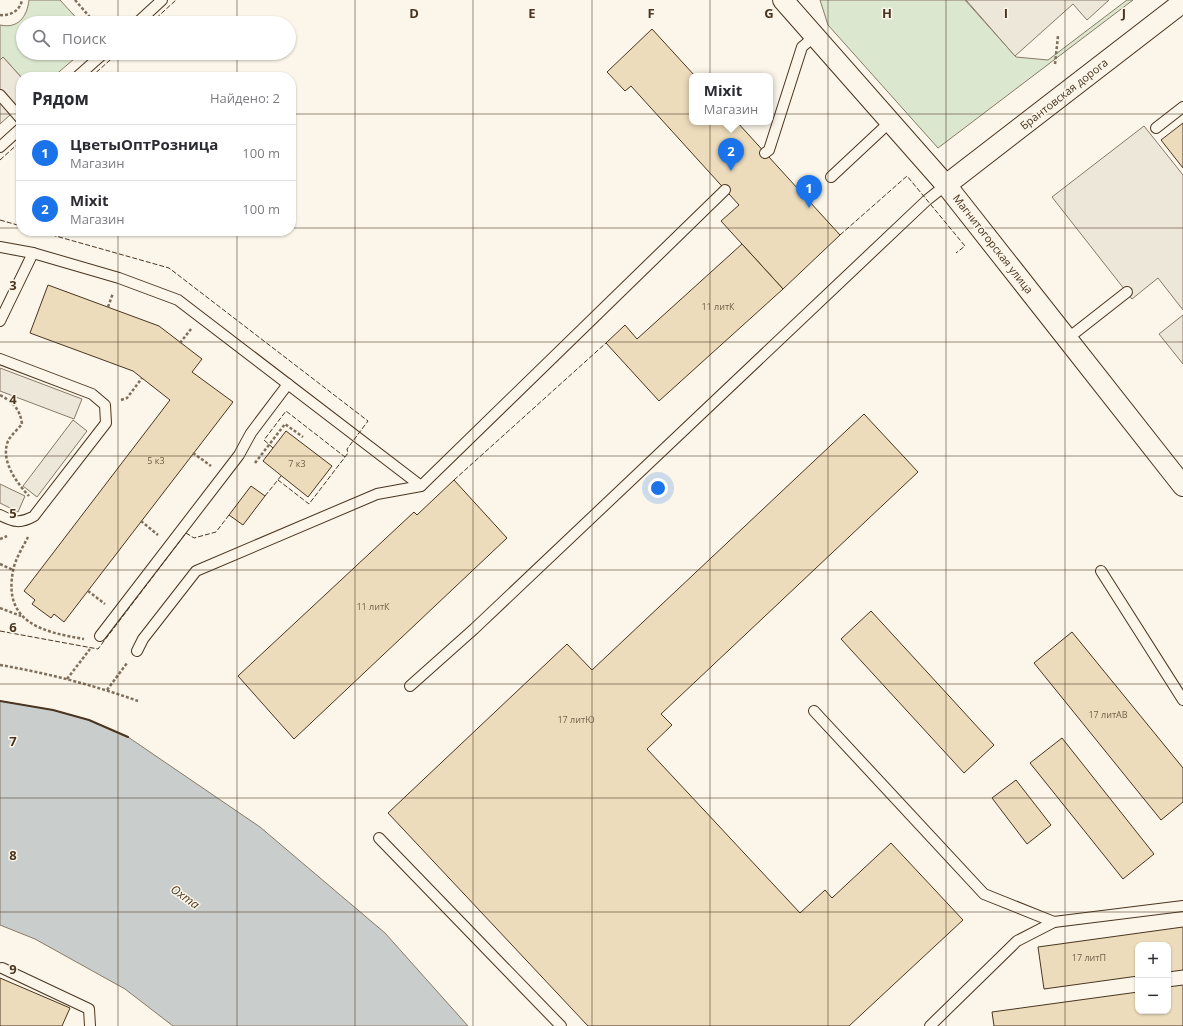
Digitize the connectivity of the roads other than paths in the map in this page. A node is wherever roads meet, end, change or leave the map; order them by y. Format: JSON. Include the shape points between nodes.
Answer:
{"nodes":[{"id":1,"x":162,"y":0,"type":"edge"},
{"id":2,"x":789,"y":3,"type":"edge"},
{"id":3,"x":1178,"y":4,"type":"edge"},
{"id":4,"x":145,"y":16,"type":"edge"},
{"id":5,"x":815,"y":36,"type":"junction"},
{"id":6,"x":96,"y":60,"type":"edge"},
{"id":7,"x":83,"y":72,"type":"edge"},
{"id":8,"x":0,"y":95,"type":"edge"},
{"id":9,"x":1183,"y":107,"type":"edge"},
{"id":10,"x":16,"y":113,"type":"edge"},
{"id":11,"x":890,"y":121,"type":"junction"},
{"id":12,"x":1156,"y":128,"type":"dead end"},
{"id":13,"x":16,"y":133,"type":"edge"},
{"id":14,"x":0,"y":147,"type":"edge"},
{"id":15,"x":766,"y":153,"type":"dead end"},
{"id":16,"x":831,"y":177,"type":"dead end"},
{"id":17,"x":946,"y":185,"type":"junction"},
{"id":18,"x":725,"y":190,"type":"dead end"},
{"id":19,"x":0,"y":247,"type":"edge"},
{"id":20,"x":33,"y":253,"type":"junction"},
{"id":21,"x":1127,"y":292,"type":"dead end"},
{"id":22,"x":0,"y":321,"type":"edge"},
{"id":23,"x":1068,"y":339,"type":"junction"},
{"id":24,"x":0,"y":359,"type":"edge"},
{"id":25,"x":288,"y":384,"type":"junction"},
{"id":26,"x":420,"y":486,"type":"junction"},
{"id":27,"x":1183,"y":486,"type":"edge"},
{"id":28,"x":0,"y":515,"type":"edge"},
{"id":29,"x":1101,"y":571,"type":"dead end"},
{"id":30,"x":100,"y":636,"type":"dead end"},
{"id":31,"x":137,"y":651,"type":"road end"},
{"id":32,"x":410,"y":686,"type":"dead end"},
{"id":33,"x":1183,"y":700,"type":"edge"},
{"id":34,"x":814,"y":711,"type":"dead end"},
{"id":35,"x":378,"y":838,"type":"dead end"},
{"id":36,"x":1183,"y":906,"type":"edge"},
{"id":37,"x":1054,"y":922,"type":"junction"},
{"id":38,"x":2,"y":968,"type":"dead end"},
{"id":39,"x":90,"y":1026,"type":"edge"},
{"id":40,"x":561,"y":1026,"type":"edge"},
{"id":41,"x":930,"y":1026,"type":"edge"}],
"edges":[{"from":1,"to":4,"type":"lane"},
{"from":2,"to":5,"type":"street","name":"Магнитогорская улица"},
{"from":3,"to":17,"type":"street","name":"Брантовская дорога"},
{"from":5,"to":11,"type":"street","name":"Магнитогорская улица"},
{"from":5,"to":15,"type":"lane","via":[[802,47]]},
{"from":6,"to":7,"type":"lane"},
{"from":8,"to":10,"type":"lane"},
{"from":9,"to":12,"type":"lane"},
{"from":11,"to":16,"type":"lane"},
{"from":11,"to":17,"type":"street","name":"Магнитогорская улица"},
{"from":13,"to":14,"type":"lane"},
{"from":17,"to":23,"type":"street","name":"Магнитогорская улица"},
{"from":17,"to":32,"type":"lane","via":[[474,629]]},
{"from":18,"to":26,"type":"lane"},
{"from":19,"to":20,"type":"lane"},
{"from":20,"to":22,"type":"lane"},
{"from":20,"to":25,"type":"lane","via":[[119,278],[178,300]]},
{"from":21,"to":23,"type":"lane"},
{"from":23,"to":27,"type":"street","name":"Магнитогорская улица"},
{"from":24,"to":28,"type":"lane","via":[[92,394],[104,405],[106,423],[34,516],[24,522]]},
{"from":25,"to":26,"type":"lane"},
{"from":25,"to":30,"type":"lane","via":[[251,433],[239,455]]},
{"from":26,"to":31,"type":"lane","via":[[377,494],[196,571],[143,639]]},
{"from":29,"to":33,"type":"lane"},
{"from":34,"to":37,"type":"lane","via":[[984,894]]},
{"from":35,"to":40,"type":"lane"},
{"from":36,"to":37,"type":"lane"},
{"from":37,"to":41,"type":"lane","via":[[1017,941]]},
{"from":38,"to":39,"type":"lane","via":[[89,1009]]}]}
